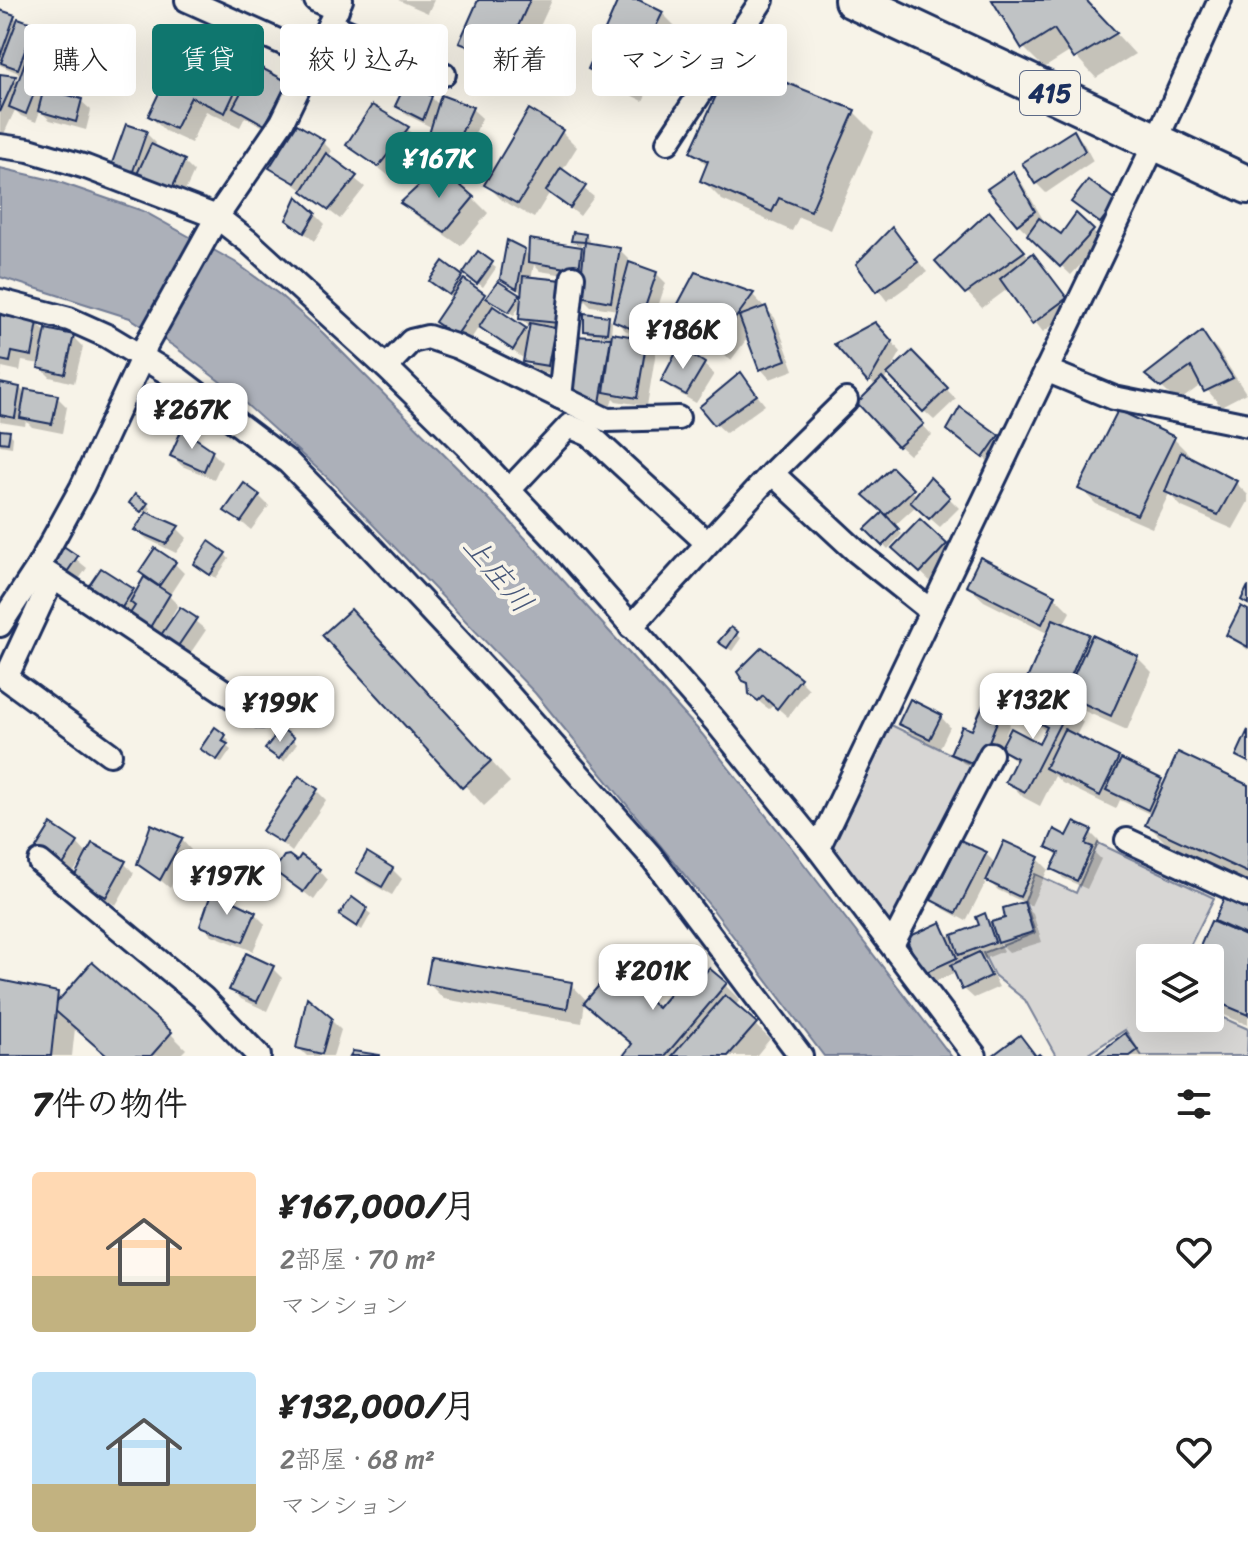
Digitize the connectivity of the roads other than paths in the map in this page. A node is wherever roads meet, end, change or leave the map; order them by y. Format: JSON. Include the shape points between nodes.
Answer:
{"nodes":[{"id":1,"x":187,"y":0,"type":"edge"},
{"id":2,"x":316,"y":0,"type":"edge"},
{"id":3,"x":762,"y":0,"type":"edge"},
{"id":4,"x":853,"y":0,"type":"edge"},
{"id":5,"x":1220,"y":0,"type":"edge"},
{"id":6,"x":336,"y":11,"type":"edge"},
{"id":7,"x":358,"y":24,"type":"edge"},
{"id":8,"x":280,"y":42,"type":"edge"},
{"id":9,"x":295,"y":96,"type":"edge"},
{"id":10,"x":668,"y":142,"type":"dead end"},
{"id":11,"x":1155,"y":143,"type":"junction"},
{"id":12,"x":0,"y":146,"type":"edge"},
{"id":13,"x":1248,"y":185,"type":"edge"},
{"id":14,"x":215,"y":221,"type":"junction"},
{"id":15,"x":573,"y":277,"type":"dead end"},
{"id":16,"x":0,"y":301,"type":"edge"},
{"id":17,"x":144,"y":352,"type":"junction"},
{"id":18,"x":386,"y":367,"type":"junction"},
{"id":19,"x":1046,"y":370,"type":"junction"},
{"id":20,"x":560,"y":397,"type":"junction"},
{"id":21,"x":846,"y":400,"type":"dead end"},
{"id":22,"x":678,"y":418,"type":"dead end"},
{"id":23,"x":1248,"y":425,"type":"edge"},
{"id":24,"x":772,"y":473,"type":"junction"},
{"id":25,"x":509,"y":490,"type":"junction"},
{"id":26,"x":707,"y":543,"type":"junction"},
{"id":27,"x":45,"y":572,"type":"junction"},
{"id":28,"x":931,"y":611,"type":"junction"},
{"id":29,"x":0,"y":625,"type":"edge"},
{"id":30,"x":631,"y":627,"type":"junction"},
{"id":31,"x":261,"y":716,"type":"dead end"},
{"id":32,"x":110,"y":754,"type":"dead end"},
{"id":33,"x":991,"y":754,"type":"dead end"},
{"id":34,"x":1127,"y":840,"type":"dead end"},
{"id":35,"x":818,"y":848,"type":"junction"},
{"id":36,"x":40,"y":862,"type":"dead end"},
{"id":37,"x":1248,"y":896,"type":"edge"},
{"id":38,"x":892,"y":945,"type":"junction"},
{"id":39,"x":259,"y":1056,"type":"edge"},
{"id":40,"x":801,"y":1056,"type":"edge"},
{"id":41,"x":975,"y":1056,"type":"edge"}],
"edges":[{"from":1,"to":8,"type":"street"},
{"from":2,"to":6,"type":"street"},
{"from":3,"to":10,"type":"street"},
{"from":4,"to":11,"type":"highway","number":"415"},
{"from":5,"to":11,"type":"street"},
{"from":6,"to":7,"type":"street"},
{"from":9,"to":14,"type":"street"},
{"from":11,"to":13,"type":"highway","number":"415"},
{"from":11,"to":19,"type":"street"},
{"from":12,"to":14,"type":"street","via":[[86,167]]},
{"from":14,"to":17,"type":"street"},
{"from":14,"to":18,"type":"street","via":[[249,242]]},
{"from":15,"to":20,"type":"street"},
{"from":16,"to":17,"type":"street","via":[[69,319]]},
{"from":17,"to":27,"type":"street"},
{"from":17,"to":40,"type":"street","via":[[288,462],[500,685],[650,855]]},
{"from":18,"to":20,"type":"street","via":[[411,341],[428,337]]},
{"from":18,"to":25,"type":"street"},
{"from":19,"to":23,"type":"street","via":[[1114,398]]},
{"from":19,"to":28,"type":"street"},
{"from":20,"to":22,"type":"street","via":[[607,420]]},
{"from":21,"to":24,"type":"street"},
{"from":24,"to":26,"type":"street"},
{"from":24,"to":28,"type":"street"},
{"from":25,"to":26,"type":"street","via":[[569,426],[590,435]]},
{"from":25,"to":30,"type":"street"},
{"from":26,"to":30,"type":"street"},
{"from":27,"to":29,"type":"street"},
{"from":27,"to":31,"type":"street"},
{"from":27,"to":32,"type":"street","via":[[6,678]]},
{"from":28,"to":35,"type":"street"},
{"from":30,"to":35,"type":"street"},
{"from":33,"to":38,"type":"street"},
{"from":34,"to":37,"type":"street"},
{"from":35,"to":38,"type":"street"},
{"from":36,"to":39,"type":"street","via":[[203,998]]},
{"from":38,"to":41,"type":"street"}]}
